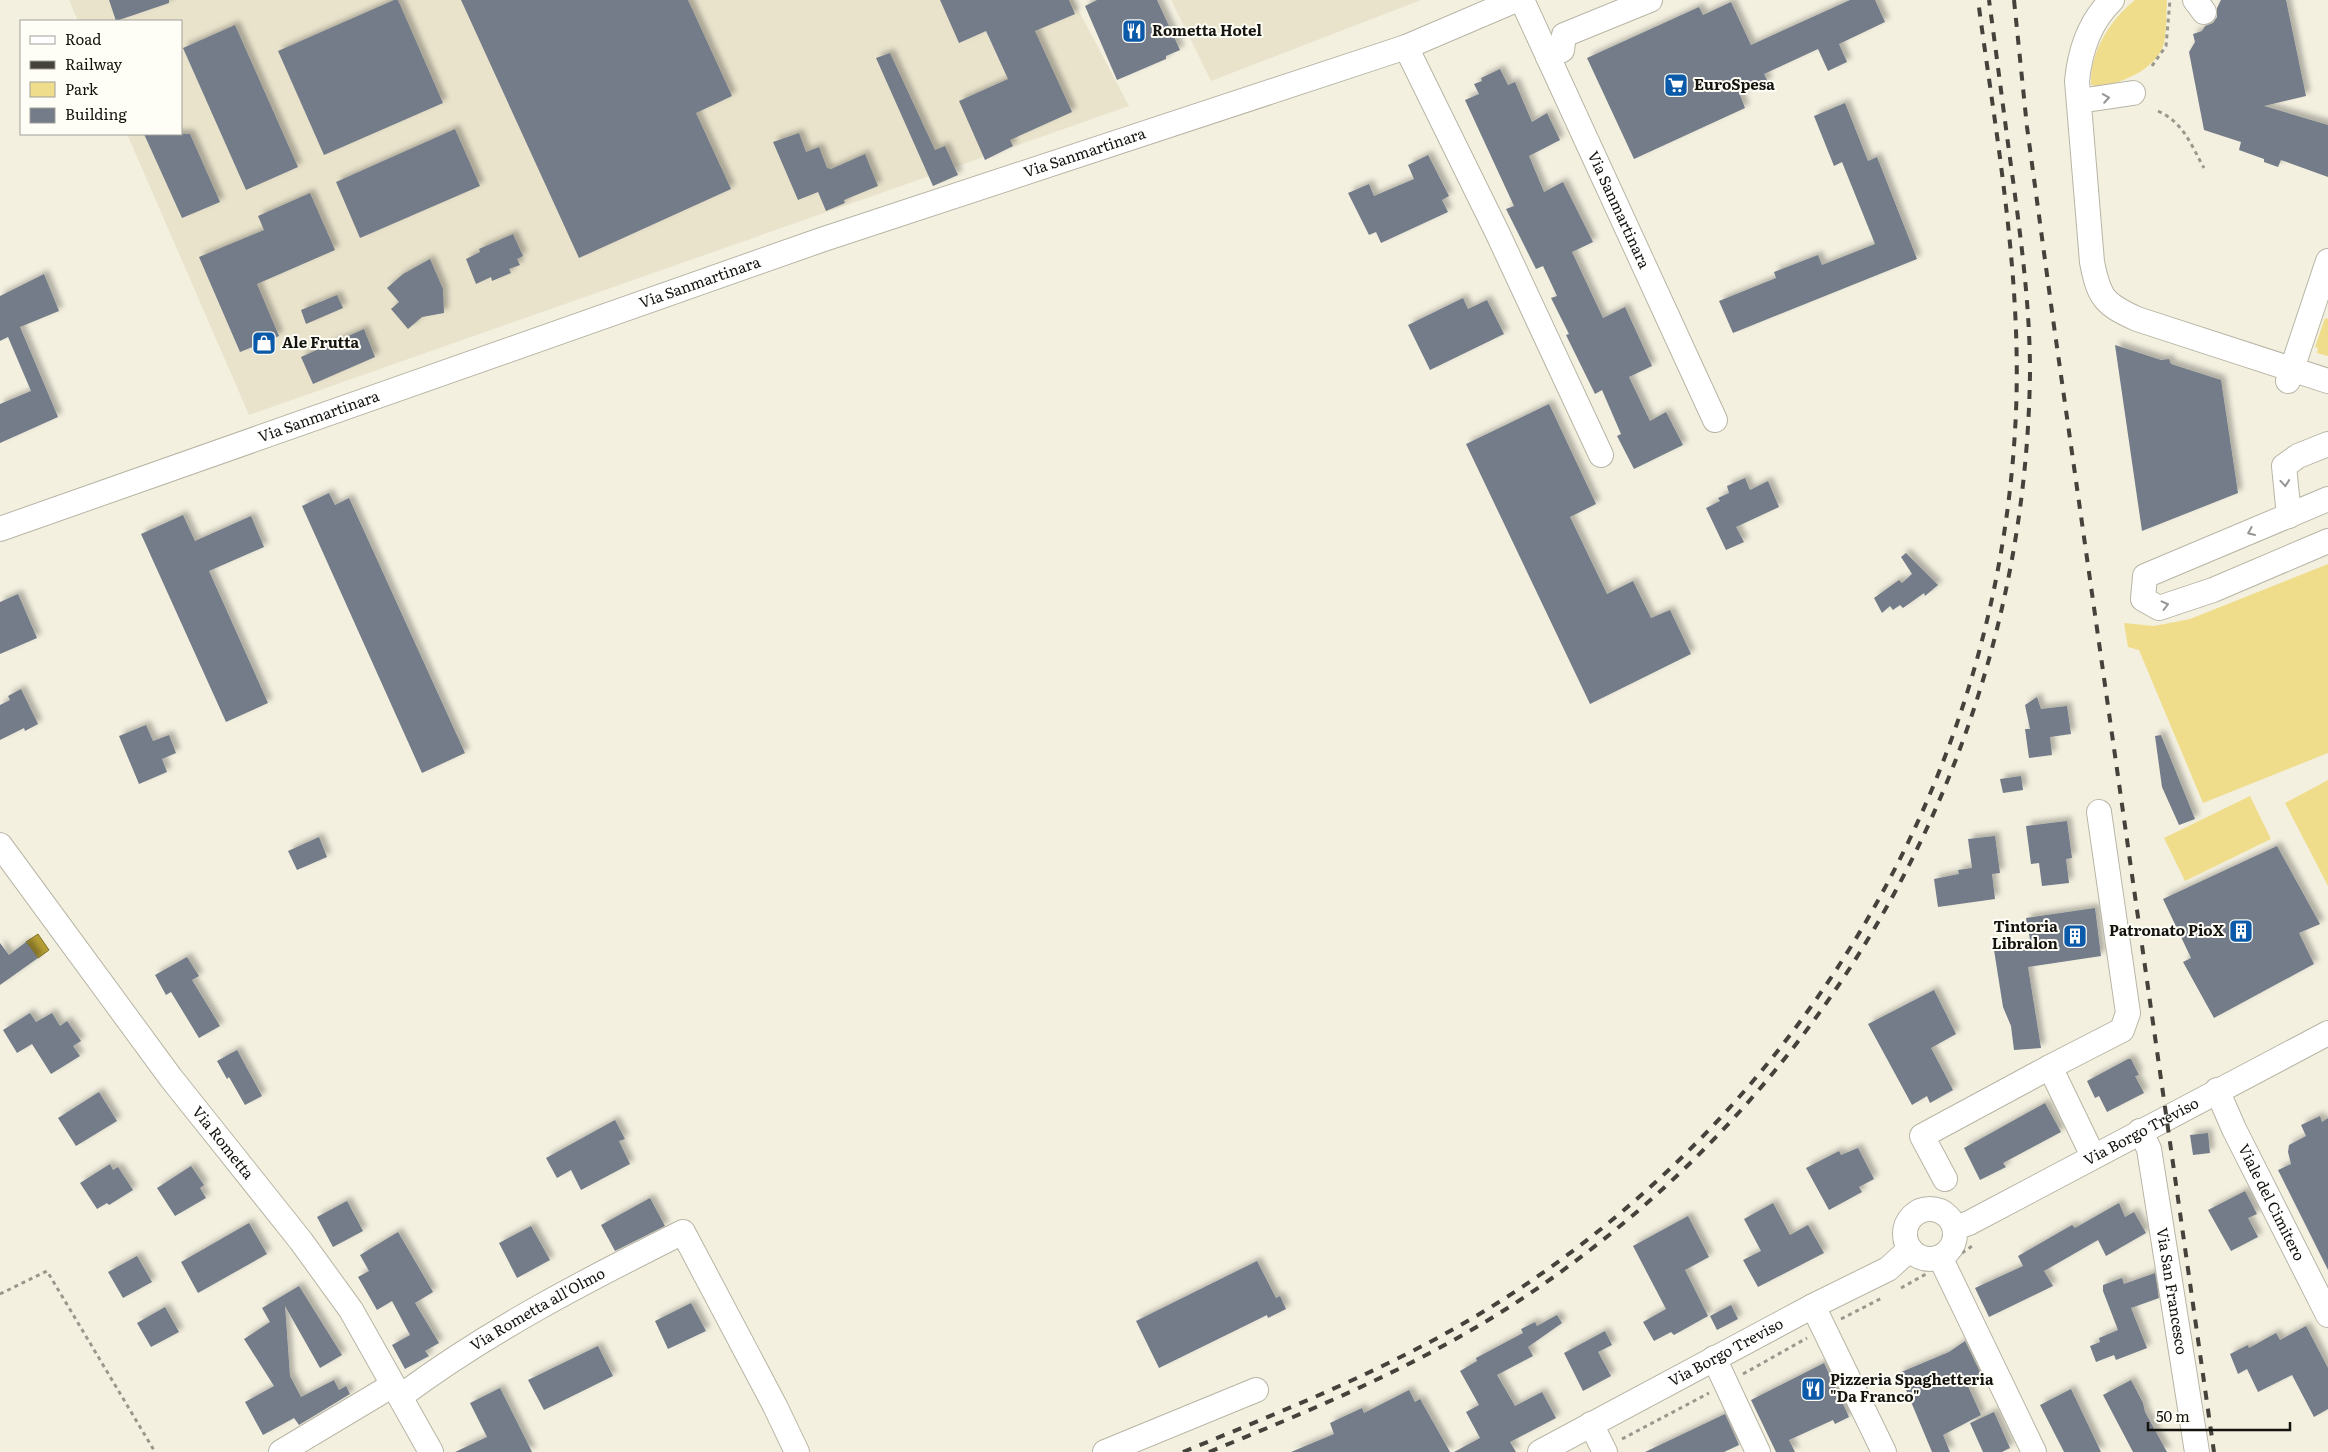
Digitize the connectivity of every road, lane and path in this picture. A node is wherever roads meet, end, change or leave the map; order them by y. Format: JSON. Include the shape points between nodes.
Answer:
{"nodes":[{"id":1,"x":1516,"y":0,"type":"edge"},
{"id":2,"x":1522,"y":0,"type":"edge"},
{"id":3,"x":1650,"y":0,"type":"edge"},
{"id":4,"x":2112,"y":0,"type":"edge"},
{"id":5,"x":2170,"y":0,"type":"edge"},
{"id":6,"x":1406,"y":47,"type":"junction"},
{"id":7,"x":1548,"y":56,"type":"junction"},
{"id":8,"x":2152,"y":66,"type":"dead end"},
{"id":9,"x":2133,"y":93,"type":"dead end"},
{"id":10,"x":2079,"y":102,"type":"junction"},
{"id":11,"x":2158,"y":111,"type":"dead end"},
{"id":12,"x":2204,"y":168,"type":"dead end"},
{"id":13,"x":2328,"y":261,"type":"edge"},
{"id":14,"x":2290,"y":375,"type":"junction"},
{"id":15,"x":2328,"y":381,"type":"edge"},
{"id":16,"x":1715,"y":420,"type":"dead end"},
{"id":17,"x":2328,"y":444,"type":"edge"},
{"id":18,"x":1600,"y":455,"type":"dead end"},
{"id":19,"x":2328,"y":499,"type":"edge"},
{"id":20,"x":2289,"y":516,"type":"junction"},
{"id":21,"x":0,"y":528,"type":"edge"},
{"id":22,"x":2328,"y":541,"type":"edge"},
{"id":23,"x":2099,"y":812,"type":"dead end"},
{"id":24,"x":0,"y":845,"type":"edge"},
{"id":25,"x":2328,"y":1033,"type":"edge"},
{"id":26,"x":2050,"y":1067,"type":"junction"},
{"id":27,"x":2217,"y":1090,"type":"junction"},
{"id":28,"x":2140,"y":1132,"type":"junction"},
{"id":29,"x":2093,"y":1156,"type":"junction"},
{"id":30,"x":1945,"y":1179,"type":"dead end"},
{"id":31,"x":1954,"y":1228,"type":"junction"},
{"id":32,"x":1910,"y":1249,"type":"junction"},
{"id":33,"x":1940,"y":1257,"type":"junction"},
{"id":34,"x":0,"y":1294,"type":"edge"},
{"id":35,"x":1813,"y":1306,"type":"junction"},
{"id":36,"x":2328,"y":1315,"type":"edge"},
{"id":37,"x":1714,"y":1358,"type":"junction"},
{"id":38,"x":1256,"y":1390,"type":"dead end"},
{"id":39,"x":397,"y":1391,"type":"junction"},
{"id":40,"x":1591,"y":1424,"type":"junction"},
{"id":41,"x":155,"y":1452,"type":"edge"},
{"id":42,"x":281,"y":1452,"type":"edge"},
{"id":43,"x":431,"y":1452,"type":"edge"},
{"id":44,"x":797,"y":1452,"type":"edge"},
{"id":45,"x":1105,"y":1452,"type":"edge"},
{"id":46,"x":1540,"y":1452,"type":"edge"},
{"id":47,"x":1605,"y":1452,"type":"edge"},
{"id":48,"x":1758,"y":1452,"type":"edge"},
{"id":49,"x":1884,"y":1452,"type":"edge"},
{"id":50,"x":2034,"y":1452,"type":"edge"},
{"id":51,"x":2197,"y":1452,"type":"edge"}],
"edges":[{"from":1,"to":6,"type":"street","name":"Via Sanmartinara"},
{"from":2,"to":7,"type":"street","name":"Via Sanmartinara"},
{"from":3,"to":7,"type":"street","via":[[1564,35],[1562,50]]},
{"from":4,"to":10,"type":"street","via":[[2086,37],[2079,60]]},
{"from":5,"to":8,"type":"path","via":[[2166,46]]},
{"from":6,"to":18,"type":"street","via":[[1497,232]]},
{"from":6,"to":21,"type":"street","name":"Via Sanmartinara","via":[[821,240]]},
{"from":7,"to":16,"type":"street","name":"Via Sanmartinara"},
{"from":10,"to":9,"type":"street","one_way":true},
{"from":10,"to":14,"type":"street","via":[[2092,262],[2104,300],[2137,319]]},
{"from":11,"to":12,"type":"path","via":[[2171,117],[2186,132]]},
{"from":13,"to":14,"type":"street"},
{"from":14,"to":15,"type":"street"},
{"from":17,"to":20,"type":"street","one_way":true,"via":[[2298,456],[2284,466]]},
{"from":19,"to":20,"type":"street"},
{"from":20,"to":22,"type":"street","one_way":true,"via":[[2146,576],[2143,599],[2159,608],[2213,590]]},
{"from":23,"to":26,"type":"street","via":[[2128,1013],[2122,1030]]},
{"from":24,"to":39,"type":"street","name":"Via Rometta","via":[[171,1078],[301,1241],[351,1310]]},
{"from":25,"to":27,"type":"street","name":"Via Borgo Treviso"},
{"from":26,"to":29,"type":"street"},
{"from":26,"to":30,"type":"street","via":[[1922,1136]]},
{"from":27,"to":28,"type":"street","name":"Via Borgo Treviso"},
{"from":27,"to":36,"type":"street","name":"Viale del Cimitero"},
{"from":28,"to":29,"type":"street","name":"Via Borgo Treviso"},
{"from":28,"to":51,"type":"street","name":"Via San Francesco","via":[[2149,1149]]},
{"from":29,"to":31,"type":"street","name":"Via Borgo Treviso","via":[[1970,1224]]},
{"from":31,"to":32,"type":"street","via":[[1942,1212],[1921,1211],[1909,1220],[1906,1227]]},
{"from":31,"to":33,"type":"street","via":[[1954,1242]]},
{"from":32,"to":33,"type":"street","via":[[1927,1259]]},
{"from":32,"to":35,"type":"street","name":"Via Borgo Treviso","via":[[1888,1268]]},
{"from":33,"to":50,"type":"street"},
{"from":34,"to":41,"type":"path","via":[[47,1271]]},
{"from":35,"to":37,"type":"street","name":"Via Borgo Treviso"},
{"from":35,"to":49,"type":"street"},
{"from":37,"to":40,"type":"street","name":"Via Borgo Treviso"},
{"from":37,"to":48,"type":"street"},
{"from":38,"to":45,"type":"street"},
{"from":39,"to":42,"type":"street","name":"Via Rometta all'Olmo"},
{"from":39,"to":43,"type":"street","name":"Via Rometta"},
{"from":39,"to":44,"type":"street","name":"Via Rometta all'Olmo","via":[[574,1286],[683,1232]]},
{"from":40,"to":46,"type":"street","name":"Via Borgo Treviso"},
{"from":40,"to":47,"type":"street"}]}
